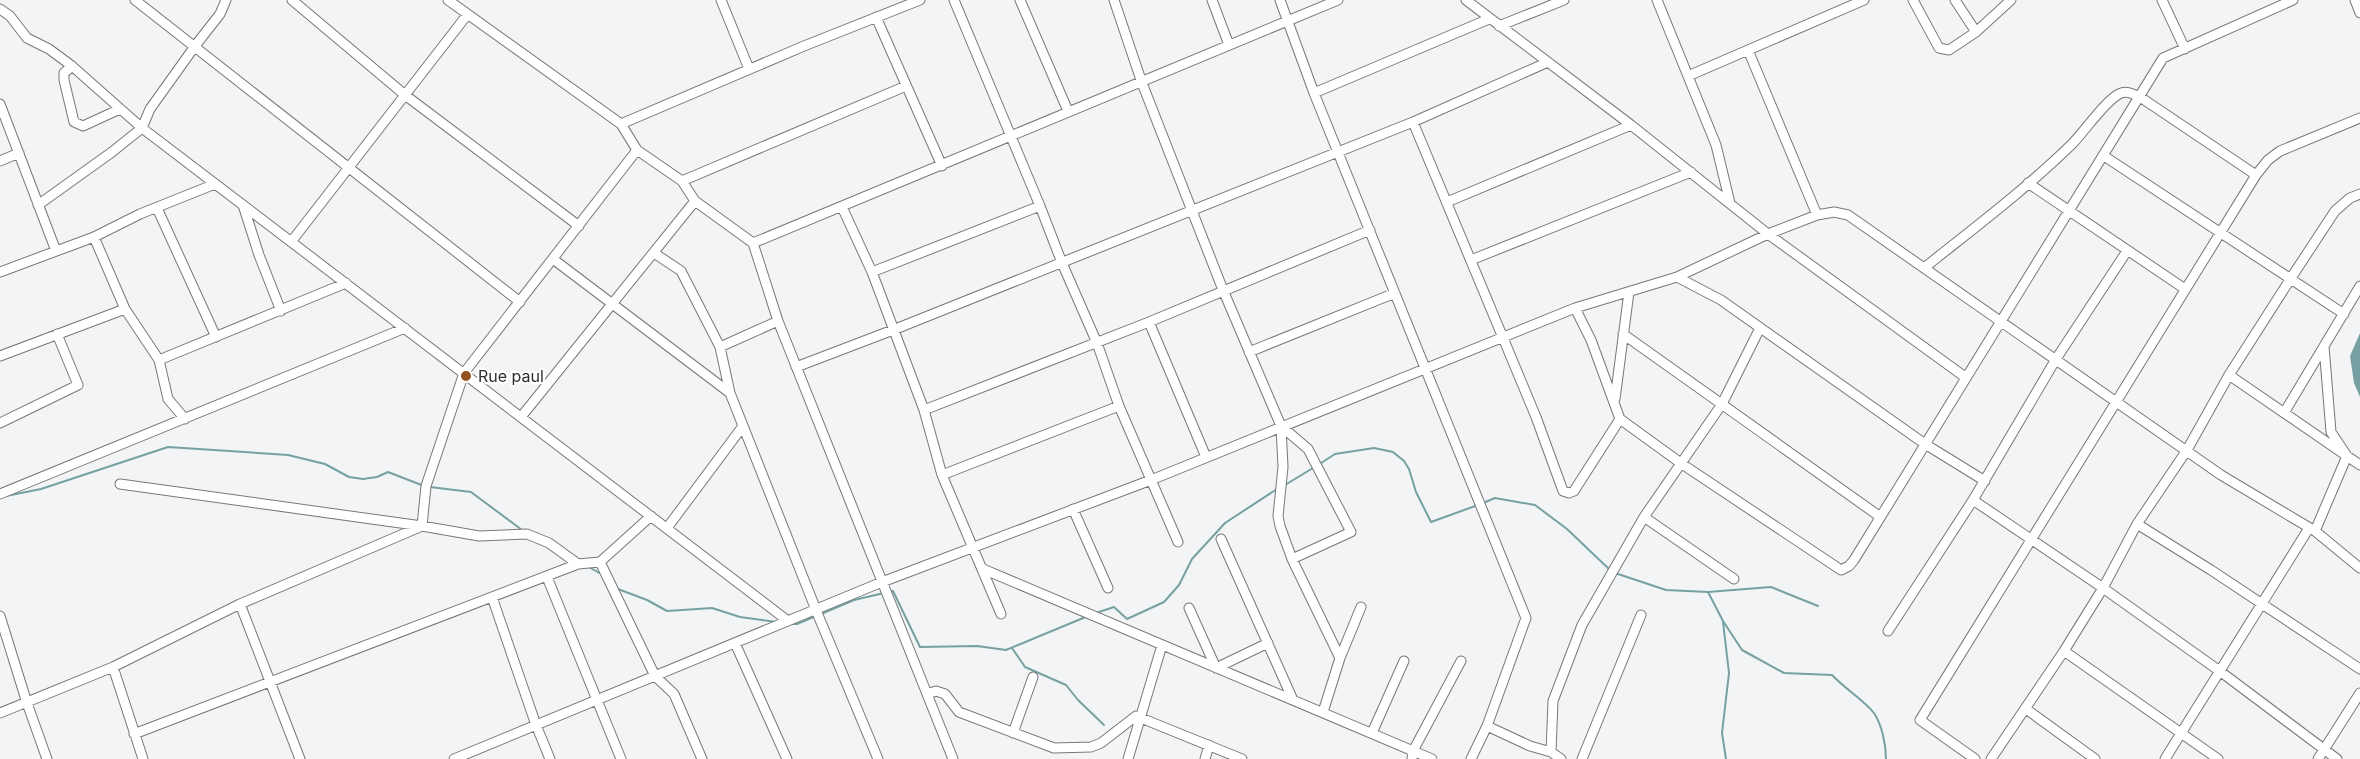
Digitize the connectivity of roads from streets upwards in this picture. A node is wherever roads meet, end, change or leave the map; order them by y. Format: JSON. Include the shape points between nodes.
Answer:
{"nodes":[{"id":1,"x":135,"y":0,"type":"edge"},
{"id":2,"x":226,"y":0,"type":"edge"},
{"id":3,"x":292,"y":0,"type":"edge"},
{"id":4,"x":448,"y":0,"type":"edge"},
{"id":5,"x":734,"y":0,"type":"edge"},
{"id":6,"x":920,"y":0,"type":"edge"},
{"id":7,"x":954,"y":0,"type":"edge"},
{"id":8,"x":1020,"y":0,"type":"edge"},
{"id":9,"x":1114,"y":0,"type":"edge"},
{"id":10,"x":1212,"y":0,"type":"edge"},
{"id":11,"x":1280,"y":0,"type":"edge"},
{"id":12,"x":1338,"y":0,"type":"edge"},
{"id":13,"x":1466,"y":0,"type":"edge"},
{"id":14,"x":1564,"y":0,"type":"edge"},
{"id":15,"x":1657,"y":0,"type":"edge"},
{"id":16,"x":1864,"y":0,"type":"edge"},
{"id":17,"x":1912,"y":0,"type":"edge"},
{"id":18,"x":1955,"y":0,"type":"edge"},
{"id":19,"x":2162,"y":0,"type":"edge"},
{"id":20,"x":2293,"y":0,"type":"edge"},
{"id":21,"x":2355,"y":0,"type":"edge"},
{"id":22,"x":722,"y":2,"type":"edge"},
{"id":23,"x":2007,"y":2,"type":"edge"},
{"id":24,"x":0,"y":9,"type":"edge"},
{"id":25,"x":2360,"y":13,"type":"edge"},
{"id":26,"x":467,"y":15,"type":"junction"},
{"id":27,"x":876,"y":17,"type":"junction"},
{"id":28,"x":1489,"y":19,"type":"junction"},
{"id":29,"x":1287,"y":21,"type":"junction"},
{"id":30,"x":1499,"y":26,"type":"junction"},
{"id":31,"x":1976,"y":32,"type":"junction"},
{"id":32,"x":1230,"y":45,"type":"junction"},
{"id":33,"x":195,"y":46,"type":"junction"},
{"id":34,"x":2185,"y":49,"type":"junction"},
{"id":35,"x":1748,"y":50,"type":"junction"},
{"id":36,"x":1548,"y":62,"type":"junction"},
{"id":37,"x":72,"y":66,"type":"junction"},
{"id":38,"x":748,"y":69,"type":"junction"},
{"id":39,"x":1688,"y":76,"type":"junction"},
{"id":40,"x":1142,"y":83,"type":"junction"},
{"id":41,"x":906,"y":86,"type":"junction"},
{"id":42,"x":1314,"y":93,"type":"junction"},
{"id":43,"x":405,"y":95,"type":"junction"},
{"id":44,"x":2140,"y":97,"type":"junction"},
{"id":45,"x":0,"y":104,"type":"edge"},
{"id":46,"x":120,"y":109,"type":"junction"},
{"id":47,"x":1068,"y":111,"type":"junction"},
{"id":48,"x":2360,"y":118,"type":"edge"},
{"id":49,"x":1413,"y":122,"type":"junction"},
{"id":50,"x":621,"y":124,"type":"junction"},
{"id":51,"x":1632,"y":125,"type":"junction"},
{"id":52,"x":142,"y":128,"type":"junction"},
{"id":53,"x":1010,"y":136,"type":"junction"},
{"id":54,"x":637,"y":150,"type":"junction"},
{"id":55,"x":1338,"y":152,"type":"junction"},
{"id":56,"x":19,"y":153,"type":"junction"},
{"id":57,"x":2104,"y":156,"type":"junction"},
{"id":58,"x":0,"y":161,"type":"edge"},
{"id":59,"x":942,"y":166,"type":"junction"},
{"id":60,"x":349,"y":169,"type":"junction"},
{"id":61,"x":1691,"y":172,"type":"junction"},
{"id":62,"x":2256,"y":175,"type":"junction"},
{"id":63,"x":682,"y":181,"type":"junction"},
{"id":64,"x":215,"y":183,"type":"junction"},
{"id":65,"x":2028,"y":183,"type":"junction"},
{"id":66,"x":2360,"y":194,"type":"edge"},
{"id":67,"x":695,"y":201,"type":"junction"},
{"id":68,"x":1447,"y":202,"type":"junction"},
{"id":69,"x":1731,"y":203,"type":"junction"},
{"id":70,"x":38,"y":205,"type":"junction"},
{"id":71,"x":243,"y":205,"type":"junction"},
{"id":72,"x":1040,"y":206,"type":"junction"},
{"id":73,"x":842,"y":207,"type":"junction"},
{"id":74,"x":158,"y":208,"type":"junction"},
{"id":75,"x":1192,"y":211,"type":"junction"},
{"id":76,"x":2069,"y":211,"type":"junction"},
{"id":77,"x":1817,"y":215,"type":"junction"},
{"id":78,"x":579,"y":226,"type":"junction"},
{"id":79,"x":1370,"y":230,"type":"junction"},
{"id":80,"x":2220,"y":232,"type":"junction"},
{"id":81,"x":1768,"y":234,"type":"junction"},
{"id":82,"x":94,"y":237,"type":"junction"},
{"id":83,"x":291,"y":242,"type":"junction"},
{"id":84,"x":753,"y":243,"type":"junction"},
{"id":85,"x":56,"y":251,"type":"junction"},
{"id":86,"x":2127,"y":251,"type":"junction"},
{"id":87,"x":654,"y":253,"type":"junction"},
{"id":88,"x":553,"y":259,"type":"junction"},
{"id":89,"x":1471,"y":260,"type":"junction"},
{"id":90,"x":1062,"y":263,"type":"junction"},
{"id":91,"x":1924,"y":268,"type":"junction"},
{"id":92,"x":0,"y":272,"type":"edge"},
{"id":93,"x":872,"y":272,"type":"junction"},
{"id":94,"x":1677,"y":277,"type":"junction"},
{"id":95,"x":2291,"y":278,"type":"junction"},
{"id":96,"x":346,"y":283,"type":"junction"},
{"id":97,"x":2360,"y":286,"type":"edge"},
{"id":98,"x":2185,"y":289,"type":"junction"},
{"id":99,"x":1222,"y":290,"type":"junction"},
{"id":100,"x":1629,"y":292,"type":"junction"},
{"id":101,"x":1395,"y":293,"type":"junction"},
{"id":102,"x":520,"y":302,"type":"junction"},
{"id":103,"x":612,"y":304,"type":"junction"},
{"id":104,"x":1575,"y":308,"type":"junction"},
{"id":105,"x":125,"y":309,"type":"junction"},
{"id":106,"x":281,"y":311,"type":"junction"},
{"id":107,"x":2344,"y":314,"type":"junction"},
{"id":108,"x":2000,"y":320,"type":"junction"},
{"id":109,"x":778,"y":321,"type":"junction"},
{"id":110,"x":1149,"y":322,"type":"junction"},
{"id":111,"x":405,"y":328,"type":"junction"},
{"id":112,"x":1760,"y":328,"type":"junction"},
{"id":113,"x":893,"y":330,"type":"junction"},
{"id":114,"x":57,"y":334,"type":"junction"},
{"id":115,"x":1623,"y":334,"type":"junction"},
{"id":116,"x":216,"y":337,"type":"junction"},
{"id":117,"x":1504,"y":338,"type":"junction"},
{"id":118,"x":1097,"y":343,"type":"junction"},
{"id":119,"x":2324,"y":346,"type":"junction"},
{"id":120,"x":720,"y":347,"type":"junction"},
{"id":121,"x":1249,"y":352,"type":"junction"},
{"id":122,"x":0,"y":356,"type":"edge"},
{"id":123,"x":159,"y":360,"type":"junction"},
{"id":124,"x":2056,"y":360,"type":"junction"},
{"id":125,"x":796,"y":367,"type":"junction"},
{"id":126,"x":1425,"y":369,"type":"junction"},
{"id":127,"x":464,"y":373,"type":"junction"},
{"id":128,"x":2229,"y":375,"type":"junction"},
{"id":129,"x":1965,"y":376,"type":"junction"},
{"id":130,"x":730,"y":393,"type":"junction"},
{"id":131,"x":1615,"y":402,"type":"junction"},
{"id":132,"x":2116,"y":402,"type":"junction"},
{"id":133,"x":1722,"y":404,"type":"junction"},
{"id":134,"x":1119,"y":406,"type":"junction"},
{"id":135,"x":924,"y":410,"type":"junction"},
{"id":136,"x":2284,"y":413,"type":"junction"},
{"id":137,"x":521,"y":417,"type":"junction"},
{"id":138,"x":185,"y":419,"type":"junction"},
{"id":139,"x":1620,"y":419,"type":"junction"},
{"id":140,"x":0,"y":423,"type":"edge"},
{"id":141,"x":743,"y":426,"type":"junction"},
{"id":142,"x":1281,"y":426,"type":"junction"},
{"id":143,"x":1925,"y":444,"type":"junction"},
{"id":144,"x":2187,"y":450,"type":"junction"},
{"id":145,"x":2347,"y":456,"type":"junction"},
{"id":146,"x":1206,"y":457,"type":"junction"},
{"id":147,"x":1682,"y":464,"type":"junction"},
{"id":148,"x":2360,"y":465,"type":"edge"},
{"id":149,"x":942,"y":475,"type":"junction"},
{"id":150,"x":1151,"y":480,"type":"junction"},
{"id":151,"x":1984,"y":481,"type":"junction"},
{"id":152,"x":120,"y":484,"type":"dead end"},
{"id":153,"x":0,"y":494,"type":"edge"},
{"id":154,"x":1973,"y":500,"type":"junction"},
{"id":155,"x":1073,"y":509,"type":"junction"},
{"id":156,"x":651,"y":516,"type":"junction"},
{"id":157,"x":1880,"y":516,"type":"junction"},
{"id":158,"x":1644,"y":517,"type":"junction"},
{"id":159,"x":2137,"y":524,"type":"junction"},
{"id":160,"x":422,"y":526,"type":"junction"},
{"id":161,"x":667,"y":528,"type":"junction"},
{"id":162,"x":2312,"y":529,"type":"junction"},
{"id":163,"x":1221,"y":539,"type":"dead end"},
{"id":164,"x":2032,"y":540,"type":"junction"},
{"id":165,"x":1178,"y":542,"type":"dead end"},
{"id":166,"x":971,"y":547,"type":"junction"},
{"id":167,"x":1292,"y":559,"type":"junction"},
{"id":168,"x":600,"y":562,"type":"junction"},
{"id":169,"x":578,"y":564,"type":"junction"},
{"id":170,"x":2360,"y":568,"type":"edge"},
{"id":171,"x":983,"y":569,"type":"junction"},
{"id":172,"x":547,"y":577,"type":"junction"},
{"id":173,"x":1734,"y":579,"type":"dead end"},
{"id":174,"x":882,"y":582,"type":"junction"},
{"id":175,"x":1108,"y":588,"type":"dead end"},
{"id":176,"x":2103,"y":588,"type":"junction"},
{"id":177,"x":492,"y":597,"type":"junction"},
{"id":178,"x":240,"y":604,"type":"junction"},
{"id":179,"x":2262,"y":604,"type":"junction"},
{"id":180,"x":1361,"y":607,"type":"dead end"},
{"id":181,"x":1190,"y":608,"type":"dead end"},
{"id":182,"x":815,"y":609,"type":"junction"},
{"id":183,"x":1001,"y":614,"type":"dead end"},
{"id":184,"x":1641,"y":615,"type":"dead end"},
{"id":185,"x":0,"y":616,"type":"edge"},
{"id":186,"x":788,"y":621,"type":"junction"},
{"id":187,"x":1888,"y":631,"type":"dead end"},
{"id":188,"x":735,"y":642,"type":"junction"},
{"id":189,"x":1268,"y":643,"type":"junction"},
{"id":190,"x":1162,"y":645,"type":"junction"},
{"id":191,"x":2064,"y":651,"type":"junction"},
{"id":192,"x":1340,"y":658,"type":"junction"},
{"id":193,"x":1404,"y":661,"type":"dead end"},
{"id":194,"x":1461,"y":661,"type":"dead end"},
{"id":195,"x":113,"y":666,"type":"junction"},
{"id":196,"x":1216,"y":668,"type":"junction"},
{"id":197,"x":2360,"y":669,"type":"edge"},
{"id":198,"x":2221,"y":672,"type":"junction"},
{"id":199,"x":655,"y":676,"type":"junction"},
{"id":200,"x":1033,"y":677,"type":"dead end"},
{"id":201,"x":270,"y":682,"type":"junction"},
{"id":202,"x":2360,"y":693,"type":"edge"},
{"id":203,"x":927,"y":694,"type":"junction"},
{"id":204,"x":597,"y":700,"type":"junction"},
{"id":205,"x":1293,"y":700,"type":"junction"},
{"id":206,"x":27,"y":703,"type":"junction"},
{"id":207,"x":2026,"y":709,"type":"junction"},
{"id":208,"x":1323,"y":712,"type":"junction"},
{"id":209,"x":0,"y":713,"type":"edge"},
{"id":210,"x":1140,"y":716,"type":"junction"},
{"id":211,"x":536,"y":725,"type":"junction"},
{"id":212,"x":1487,"y":726,"type":"junction"},
{"id":213,"x":2181,"y":732,"type":"junction"},
{"id":214,"x":1013,"y":733,"type":"junction"},
{"id":215,"x":1372,"y":733,"type":"junction"},
{"id":216,"x":134,"y":735,"type":"junction"},
{"id":217,"x":1209,"y":745,"type":"junction"},
{"id":218,"x":2324,"y":750,"type":"junction"},
{"id":219,"x":1551,"y":752,"type":"junction"},
{"id":220,"x":1413,"y":755,"type":"edge"},
{"id":221,"x":47,"y":759,"type":"edge"},
{"id":222,"x":143,"y":759,"type":"edge"},
{"id":223,"x":300,"y":759,"type":"edge"},
{"id":224,"x":454,"y":759,"type":"edge"},
{"id":225,"x":550,"y":759,"type":"edge"},
{"id":226,"x":621,"y":759,"type":"edge"},
{"id":227,"x":702,"y":759,"type":"edge"},
{"id":228,"x":787,"y":759,"type":"edge"},
{"id":229,"x":878,"y":759,"type":"edge"},
{"id":230,"x":953,"y":759,"type":"edge"},
{"id":231,"x":1128,"y":759,"type":"edge"},
{"id":232,"x":1205,"y":759,"type":"edge"},
{"id":233,"x":1242,"y":759,"type":"edge"},
{"id":234,"x":1432,"y":759,"type":"edge"},
{"id":235,"x":1471,"y":759,"type":"edge"},
{"id":236,"x":1561,"y":759,"type":"edge"},
{"id":237,"x":1582,"y":759,"type":"edge"},
{"id":238,"x":1975,"y":759,"type":"edge"},
{"id":239,"x":1991,"y":759,"type":"edge"},
{"id":240,"x":2096,"y":759,"type":"edge"},
{"id":241,"x":2165,"y":759,"type":"edge"},
{"id":242,"x":2218,"y":759,"type":"edge"},
{"id":243,"x":2318,"y":759,"type":"edge"},
{"id":244,"x":2337,"y":759,"type":"edge"}],
"edges":[{"from":1,"to":33,"type":"street"},
{"from":2,"to":33,"type":"street"},
{"from":3,"to":43,"type":"street"},
{"from":4,"to":26,"type":"street"},
{"from":5,"to":22,"type":"street"},
{"from":6,"to":27,"type":"street"},
{"from":7,"to":53,"type":"street"},
{"from":8,"to":47,"type":"street"},
{"from":9,"to":40,"type":"street"},
{"from":10,"to":32,"type":"street"},
{"from":11,"to":29,"type":"street"},
{"from":12,"to":29,"type":"street"},
{"from":13,"to":28,"type":"street"},
{"from":14,"to":30,"type":"street"},
{"from":15,"to":39,"type":"street"},
{"from":16,"to":35,"type":"street"},
{"from":17,"to":31,"type":"street","via":[[1941,50],[1949,50]]},
{"from":18,"to":31,"type":"street"},
{"from":19,"to":34,"type":"street"},
{"from":20,"to":34,"type":"street"},
{"from":21,"to":25,"type":"street"},
{"from":22,"to":38,"type":"street"},
{"from":23,"to":31,"type":"street"},
{"from":24,"to":37,"type":"street","via":[[27,38]]},
{"from":26,"to":43,"type":"street"},
{"from":26,"to":50,"type":"street"},
{"from":27,"to":38,"type":"street"},
{"from":27,"to":41,"type":"street"},
{"from":28,"to":30,"type":"street"},
{"from":28,"to":42,"type":"street"},
{"from":29,"to":32,"type":"street"},
{"from":29,"to":42,"type":"street"},
{"from":30,"to":36,"type":"street"},
{"from":32,"to":40,"type":"street"},
{"from":33,"to":52,"type":"street","via":[[150,109]]},
{"from":33,"to":60,"type":"street"},
{"from":34,"to":44,"type":"street","via":[[2163,58]]},
{"from":35,"to":39,"type":"street"},
{"from":35,"to":77,"type":"street"},
{"from":36,"to":49,"type":"street"},
{"from":36,"to":51,"type":"street"},
{"from":37,"to":46,"type":"street"},
{"from":37,"to":46,"type":"street","via":[[64,80],[77,125],[83,126]]},
{"from":38,"to":50,"type":"street"},
{"from":39,"to":69,"type":"street","via":[[1720,156]]},
{"from":40,"to":47,"type":"street"},
{"from":40,"to":75,"type":"street"},
{"from":41,"to":59,"type":"street"},
{"from":41,"to":63,"type":"street"},
{"from":42,"to":55,"type":"street"},
{"from":43,"to":60,"type":"street"},
{"from":43,"to":78,"type":"street"},
{"from":44,"to":57,"type":"street"},
{"from":44,"to":62,"type":"street"},
{"from":44,"to":65,"type":"street","via":[[2127,92],[2116,96],[2072,144]]},
{"from":45,"to":56,"type":"street"},
{"from":46,"to":52,"type":"street"},
{"from":47,"to":53,"type":"street"},
{"from":48,"to":62,"type":"street","via":[[2280,152]]},
{"from":49,"to":55,"type":"street"},
{"from":49,"to":68,"type":"street"},
{"from":50,"to":54,"type":"street"},
{"from":51,"to":61,"type":"street"},
{"from":51,"to":68,"type":"street"},
{"from":52,"to":64,"type":"street"},
{"from":52,"to":70,"type":"street"},
{"from":53,"to":59,"type":"street"},
{"from":53,"to":72,"type":"street"},
{"from":54,"to":63,"type":"street"},
{"from":54,"to":78,"type":"street"},
{"from":55,"to":75,"type":"street"},
{"from":55,"to":79,"type":"street"},
{"from":56,"to":58,"type":"street"},
{"from":56,"to":70,"type":"street"},
{"from":57,"to":76,"type":"street"},
{"from":57,"to":80,"type":"street"},
{"from":59,"to":73,"type":"street"},
{"from":60,"to":83,"type":"street"},
{"from":60,"to":102,"type":"street"},
{"from":61,"to":69,"type":"street"},
{"from":61,"to":89,"type":"street"},
{"from":62,"to":80,"type":"street"},
{"from":63,"to":67,"type":"street"},
{"from":64,"to":71,"type":"street"},
{"from":64,"to":74,"type":"street"},
{"from":65,"to":76,"type":"street"},
{"from":65,"to":91,"type":"street"},
{"from":66,"to":95,"type":"street","via":[[2334,211]]},
{"from":67,"to":84,"type":"street"},
{"from":67,"to":87,"type":"street"},
{"from":68,"to":89,"type":"street"},
{"from":69,"to":81,"type":"street"},
{"from":70,"to":85,"type":"street"},
{"from":71,"to":83,"type":"street"},
{"from":71,"to":106,"type":"street"},
{"from":72,"to":90,"type":"street"},
{"from":72,"to":93,"type":"street"},
{"from":73,"to":84,"type":"street"},
{"from":73,"to":93,"type":"street"},
{"from":74,"to":82,"type":"street"},
{"from":74,"to":116,"type":"street"},
{"from":75,"to":90,"type":"street"},
{"from":75,"to":99,"type":"street"},
{"from":76,"to":86,"type":"street"},
{"from":76,"to":108,"type":"street"},
{"from":77,"to":81,"type":"street"},
{"from":77,"to":91,"type":"street","via":[[1848,215]]},
{"from":78,"to":88,"type":"street"},
{"from":79,"to":99,"type":"street"},
{"from":79,"to":101,"type":"street"},
{"from":80,"to":95,"type":"street"},
{"from":80,"to":98,"type":"street"},
{"from":81,"to":94,"type":"street"},
{"from":81,"to":129,"type":"street"},
{"from":82,"to":85,"type":"street"},
{"from":82,"to":105,"type":"street"},
{"from":83,"to":96,"type":"street"},
{"from":84,"to":109,"type":"street"},
{"from":85,"to":92,"type":"street"},
{"from":86,"to":98,"type":"street"},
{"from":86,"to":124,"type":"street"},
{"from":87,"to":103,"type":"street"},
{"from":87,"to":120,"type":"street","via":[[681,271]]},
{"from":88,"to":102,"type":"street"},
{"from":88,"to":103,"type":"street"},
{"from":89,"to":117,"type":"street"},
{"from":90,"to":113,"type":"street"},
{"from":90,"to":118,"type":"street"},
{"from":91,"to":108,"type":"street"},
{"from":93,"to":113,"type":"street"},
{"from":94,"to":100,"type":"street"},
{"from":94,"to":112,"type":"street","via":[[1721,300]]},
{"from":95,"to":107,"type":"street"},
{"from":95,"to":128,"type":"street"},
{"from":96,"to":106,"type":"street"},
{"from":96,"to":111,"type":"street"},
{"from":97,"to":107,"type":"street"},
{"from":98,"to":132,"type":"street"},
{"from":99,"to":110,"type":"street"},
{"from":99,"to":121,"type":"street"},
{"from":100,"to":104,"type":"street"},
{"from":100,"to":115,"type":"street"},
{"from":101,"to":121,"type":"street"},
{"from":101,"to":126,"type":"street"},
{"from":102,"to":127,"type":"street"},
{"from":103,"to":130,"type":"street"},
{"from":103,"to":137,"type":"street"},
{"from":104,"to":117,"type":"street"},
{"from":104,"to":131,"type":"street"},
{"from":105,"to":114,"type":"street"},
{"from":105,"to":123,"type":"street"},
{"from":106,"to":116,"type":"street"},
{"from":107,"to":119,"type":"street"},
{"from":108,"to":124,"type":"street"},
{"from":108,"to":129,"type":"street"},
{"from":109,"to":120,"type":"street"},
{"from":109,"to":125,"type":"street"},
{"from":110,"to":118,"type":"street"},
{"from":110,"to":146,"type":"street"},
{"from":111,"to":127,"type":"street"},
{"from":111,"to":138,"type":"street"},
{"from":112,"to":133,"type":"street"},
{"from":112,"to":143,"type":"street"},
{"from":113,"to":125,"type":"street"},
{"from":113,"to":135,"type":"street"},
{"from":114,"to":122,"type":"street"},
{"from":114,"to":140,"type":"street","via":[[78,385]]},
{"from":115,"to":131,"type":"street"},
{"from":115,"to":133,"type":"street"},
{"from":116,"to":123,"type":"street"},
{"from":117,"to":126,"type":"street"},
{"from":117,"to":139,"type":"street","via":[[1563,490],[1574,491]]},
{"from":118,"to":134,"type":"street"},
{"from":118,"to":135,"type":"street"},
{"from":119,"to":136,"type":"street"},
{"from":119,"to":145,"type":"street","via":[[2331,432]]},
{"from":120,"to":130,"type":"street"},
{"from":121,"to":142,"type":"street"},
{"from":123,"to":138,"type":"street","via":[[168,399]]},
{"from":124,"to":132,"type":"street"},
{"from":124,"to":151,"type":"street"},
{"from":125,"to":174,"type":"street"},
{"from":126,"to":142,"type":"street"},
{"from":126,"to":212,"type":"street","via":[[1526,618]]},
{"from":127,"to":137,"type":"street"},
{"from":127,"to":160,"type":"street","via":[[426,486]]},
{"from":128,"to":136,"type":"street"},
{"from":128,"to":144,"type":"street"},
{"from":129,"to":143,"type":"street"},
{"from":130,"to":141,"type":"street"},
{"from":131,"to":139,"type":"street"},
{"from":132,"to":144,"type":"street"},
{"from":132,"to":164,"type":"street"},
{"from":133,"to":147,"type":"street"},
{"from":133,"to":157,"type":"street"},
{"from":134,"to":149,"type":"street"},
{"from":134,"to":150,"type":"street"},
{"from":135,"to":149,"type":"street"},
{"from":136,"to":145,"type":"street"},
{"from":137,"to":156,"type":"street"},
{"from":138,"to":153,"type":"street"},
{"from":139,"to":147,"type":"street"},
{"from":141,"to":161,"type":"street"},
{"from":141,"to":182,"type":"street"},
{"from":142,"to":146,"type":"street"},
{"from":142,"to":167,"type":"street","via":[[1283,467],[1278,516]]},
{"from":142,"to":167,"type":"street","via":[[1308,449],[1352,532]]},
{"from":143,"to":151,"type":"street"},
{"from":143,"to":157,"type":"street"},
{"from":144,"to":159,"type":"street"},
{"from":144,"to":162,"type":"street"},
{"from":145,"to":148,"type":"street"},
{"from":145,"to":162,"type":"street"},
{"from":146,"to":150,"type":"street"},
{"from":147,"to":157,"type":"street","via":[[1841,570],[1854,560]]},
{"from":147,"to":158,"type":"street"},
{"from":149,"to":166,"type":"street"},
{"from":150,"to":155,"type":"street"},
{"from":150,"to":165,"type":"street"},
{"from":151,"to":154,"type":"street"},
{"from":152,"to":160,"type":"street"},
{"from":154,"to":164,"type":"street"},
{"from":154,"to":187,"type":"street"},
{"from":155,"to":166,"type":"street"},
{"from":155,"to":175,"type":"street"},
{"from":156,"to":161,"type":"street"},
{"from":156,"to":168,"type":"street"},
{"from":158,"to":173,"type":"street"},
{"from":158,"to":219,"type":"street","via":[[1582,625],[1553,701]]},
{"from":159,"to":176,"type":"street"},
{"from":159,"to":179,"type":"street"},
{"from":160,"to":169,"type":"street","via":[[479,536],[527,534],[549,543]]},
{"from":160,"to":178,"type":"street"},
{"from":161,"to":186,"type":"street"},
{"from":162,"to":170,"type":"street"},
{"from":162,"to":179,"type":"street"},
{"from":163,"to":189,"type":"street"},
{"from":164,"to":176,"type":"street"},
{"from":164,"to":238,"type":"street","via":[[1920,720]]},
{"from":166,"to":171,"type":"street"},
{"from":166,"to":174,"type":"street"},
{"from":167,"to":192,"type":"street"},
{"from":168,"to":169,"type":"street"},
{"from":168,"to":199,"type":"street"},
{"from":169,"to":172,"type":"street"},
{"from":171,"to":183,"type":"street"},
{"from":171,"to":190,"type":"street"},
{"from":172,"to":177,"type":"street"},
{"from":172,"to":204,"type":"street"},
{"from":174,"to":182,"type":"street"},
{"from":174,"to":203,"type":"street"},
{"from":176,"to":191,"type":"street"},
{"from":176,"to":198,"type":"street"},
{"from":177,"to":201,"type":"street"},
{"from":177,"to":211,"type":"street"},
{"from":178,"to":195,"type":"street"},
{"from":178,"to":201,"type":"street"},
{"from":179,"to":197,"type":"street"},
{"from":179,"to":198,"type":"street"},
{"from":180,"to":192,"type":"street"},
{"from":181,"to":196,"type":"street"},
{"from":182,"to":186,"type":"street"},
{"from":182,"to":229,"type":"street"},
{"from":184,"to":237,"type":"street"},
{"from":185,"to":206,"type":"street"},
{"from":186,"to":188,"type":"street"},
{"from":188,"to":199,"type":"street"},
{"from":188,"to":228,"type":"street"},
{"from":189,"to":196,"type":"street"},
{"from":189,"to":205,"type":"street"},
{"from":190,"to":196,"type":"street"},
{"from":190,"to":210,"type":"street"},
{"from":191,"to":207,"type":"street"},
{"from":191,"to":213,"type":"street"},
{"from":192,"to":208,"type":"street"},
{"from":193,"to":215,"type":"street"},
{"from":194,"to":220,"type":"street"},
{"from":195,"to":206,"type":"street"},
{"from":195,"to":216,"type":"street"},
{"from":196,"to":205,"type":"street"},
{"from":198,"to":213,"type":"street"},
{"from":198,"to":218,"type":"street"},
{"from":199,"to":204,"type":"street"},
{"from":199,"to":227,"type":"street","via":[[674,694]]},
{"from":200,"to":214,"type":"street"},
{"from":201,"to":216,"type":"street"},
{"from":201,"to":223,"type":"street"},
{"from":202,"to":218,"type":"street"},
{"from":203,"to":214,"type":"street","via":[[945,694],[959,712]]},
{"from":203,"to":230,"type":"street"},
{"from":204,"to":211,"type":"street"},
{"from":204,"to":226,"type":"street"},
{"from":205,"to":208,"type":"street"},
{"from":206,"to":209,"type":"street"},
{"from":206,"to":221,"type":"street"},
{"from":207,"to":239,"type":"street"},
{"from":207,"to":240,"type":"street"},
{"from":208,"to":215,"type":"street"},
{"from":210,"to":214,"type":"street","via":[[1131,718],[1112,736],[1091,747],[1054,748]]},
{"from":210,"to":217,"type":"street"},
{"from":210,"to":231,"type":"street"},
{"from":211,"to":224,"type":"street"},
{"from":211,"to":225,"type":"street"},
{"from":212,"to":219,"type":"street"},
{"from":212,"to":235,"type":"street"},
{"from":213,"to":241,"type":"street"},
{"from":213,"to":242,"type":"street"},
{"from":215,"to":220,"type":"street"},
{"from":216,"to":222,"type":"street"},
{"from":217,"to":232,"type":"street"},
{"from":217,"to":233,"type":"street"},
{"from":218,"to":243,"type":"street"},
{"from":218,"to":244,"type":"street"},
{"from":219,"to":236,"type":"street"},
{"from":220,"to":234,"type":"street"}]}
